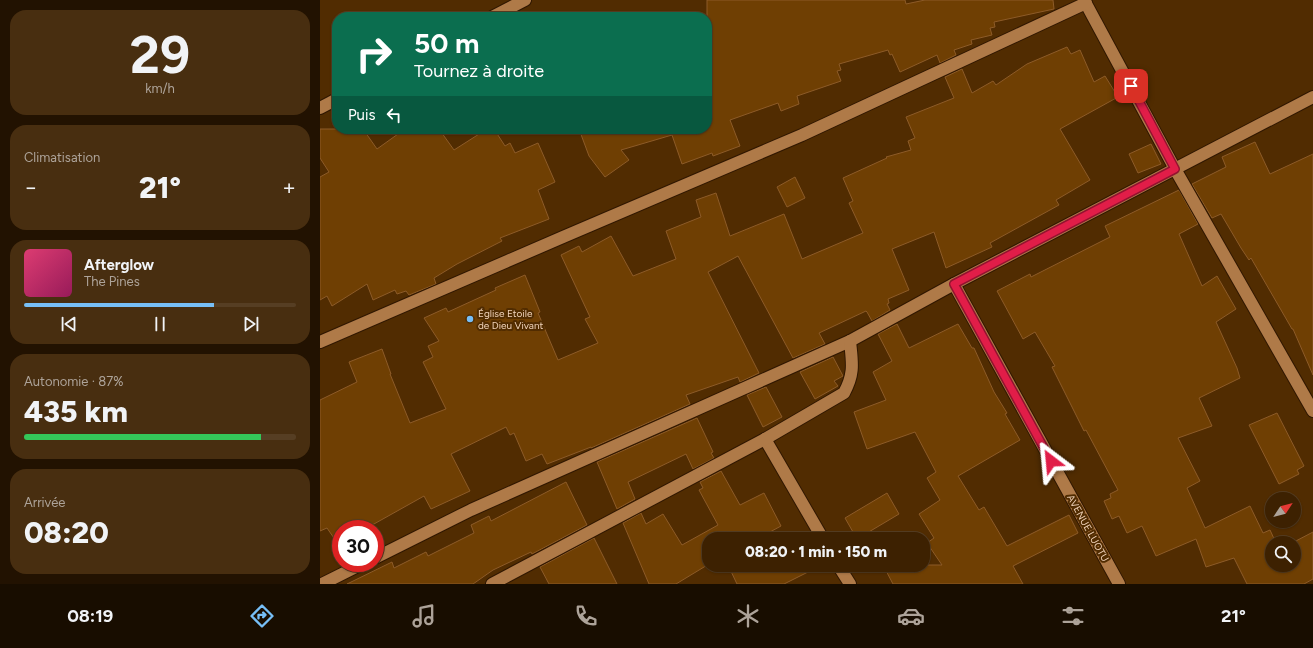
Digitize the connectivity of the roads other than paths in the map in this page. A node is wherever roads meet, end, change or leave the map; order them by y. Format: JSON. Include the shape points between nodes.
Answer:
{"nodes":[{"id":1,"x":525,"y":0,"type":"edge"},
{"id":2,"x":1085,"y":2,"type":"edge"},
{"id":3,"x":502,"y":12,"type":"edge"},
{"id":4,"x":1313,"y":97,"type":"edge"},
{"id":5,"x":332,"y":102,"type":"edge"},
{"id":6,"x":320,"y":108,"type":"edge"},
{"id":7,"x":1175,"y":169,"type":"junction"},
{"id":8,"x":954,"y":284,"type":"junction"},
{"id":9,"x":850,"y":341,"type":"junction"},
{"id":10,"x":320,"y":342,"type":"edge"},
{"id":11,"x":1313,"y":411,"type":"edge"},
{"id":12,"x":765,"y":439,"type":"junction"},
{"id":13,"x":819,"y":532,"type":"edge"},
{"id":14,"x":384,"y":553,"type":"edge"},
{"id":15,"x":346,"y":572,"type":"edge"},
{"id":16,"x":842,"y":572,"type":"edge"},
{"id":17,"x":322,"y":584,"type":"edge"},
{"id":18,"x":492,"y":584,"type":"edge"},
{"id":19,"x":850,"y":584,"type":"edge"},
{"id":20,"x":1119,"y":584,"type":"edge"}],
"edges":[{"from":1,"to":3,"type":"street"},
{"from":2,"to":7,"type":"street"},
{"from":2,"to":10,"type":"street","via":[[802,135]]},
{"from":4,"to":7,"type":"street"},
{"from":5,"to":6,"type":"street"},
{"from":7,"to":8,"type":"street"},
{"from":7,"to":11,"type":"street"},
{"from":8,"to":9,"type":"street"},
{"from":8,"to":20,"type":"street","name":"AVENUE LUOTU"},
{"from":9,"to":12,"type":"street","via":[[852,370],[850,382],[844,393]]},
{"from":9,"to":14,"type":"street","via":[[470,510]]},
{"from":12,"to":13,"type":"street"},
{"from":12,"to":18,"type":"street"},
{"from":15,"to":17,"type":"street"},
{"from":16,"to":19,"type":"street"}]}
